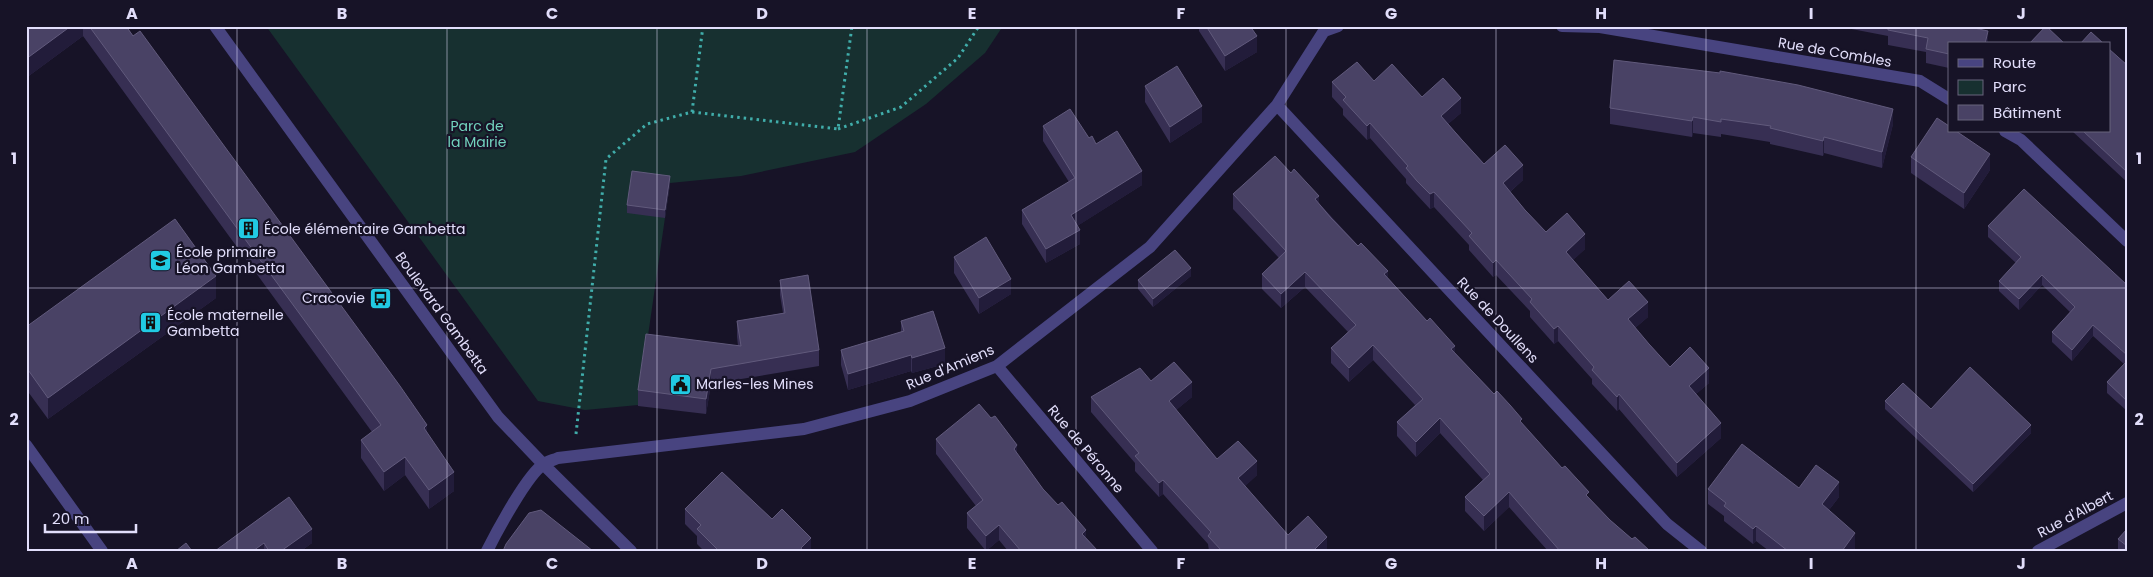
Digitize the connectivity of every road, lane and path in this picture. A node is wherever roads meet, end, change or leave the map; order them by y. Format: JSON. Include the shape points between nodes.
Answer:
{"nodes":[{"id":1,"x":215,"y":26,"type":"edge"},
{"id":2,"x":703,"y":26,"type":"edge"},
{"id":3,"x":852,"y":26,"type":"edge"},
{"id":4,"x":979,"y":26,"type":"edge"},
{"id":5,"x":1338,"y":26,"type":"edge"},
{"id":6,"x":1565,"y":26,"type":"edge"},
{"id":7,"x":1948,"y":97,"type":"edge"},
{"id":8,"x":1277,"y":105,"type":"junction"},
{"id":9,"x":692,"y":112,"type":"junction"},
{"id":10,"x":838,"y":129,"type":"junction"},
{"id":11,"x":2007,"y":132,"type":"edge"},
{"id":12,"x":2127,"y":241,"type":"edge"},
{"id":13,"x":997,"y":366,"type":"junction"},
{"id":14,"x":26,"y":445,"type":"edge"},
{"id":15,"x":574,"y":456,"type":"junction"},
{"id":16,"x":542,"y":464,"type":"junction"},
{"id":17,"x":2127,"y":503,"type":"edge"},
{"id":18,"x":102,"y":551,"type":"edge"},
{"id":19,"x":486,"y":551,"type":"edge"},
{"id":20,"x":631,"y":551,"type":"edge"},
{"id":21,"x":1152,"y":551,"type":"edge"},
{"id":22,"x":1701,"y":551,"type":"edge"},
{"id":23,"x":2038,"y":551,"type":"edge"}],
"edges":[{"from":1,"to":16,"type":"street","name":"Boulevard Gambetta","via":[[498,417]]},
{"from":2,"to":9,"type":"path"},
{"from":3,"to":10,"type":"path"},
{"from":4,"to":10,"type":"path","via":[[958,58],[901,107]]},
{"from":5,"to":8,"type":"street","name":"Rue d'Amiens","via":[[1324,30]]},
{"from":6,"to":7,"type":"street","name":"Rue de Combles","via":[[1600,27],[1920,82]]},
{"from":8,"to":13,"type":"street","name":"Rue d'Amiens","via":[[1150,247]]},
{"from":8,"to":22,"type":"street","name":"Rue de Doullens","via":[[1667,524]]},
{"from":9,"to":10,"type":"path"},
{"from":9,"to":15,"type":"path","via":[[647,124],[606,159]]},
{"from":11,"to":12,"type":"street","via":[[2020,140]]},
{"from":13,"to":15,"type":"street","name":"Rue d'Amiens","via":[[910,401],[804,429]]},
{"from":13,"to":21,"type":"street","name":"Rue de Péronne"},
{"from":14,"to":18,"type":"street"},
{"from":15,"to":16,"type":"street","name":"Rue d'Amiens"},
{"from":16,"to":19,"type":"street","via":[[503,519]]},
{"from":16,"to":20,"type":"street","name":"Boulevard Gambetta"},
{"from":17,"to":23,"type":"street","name":"Rue d'Albert"}]}
